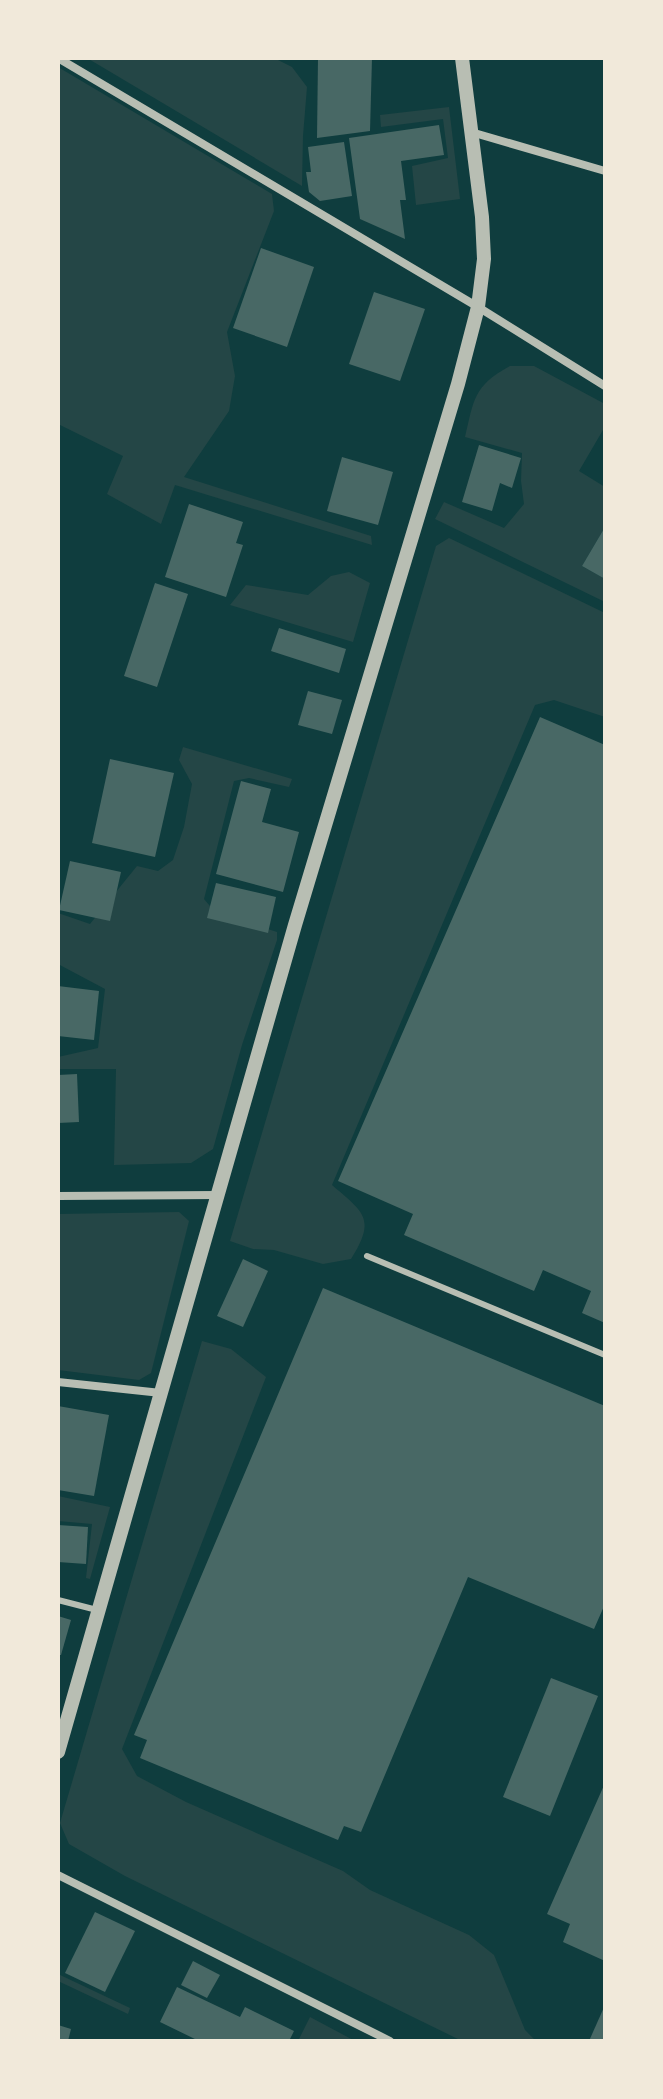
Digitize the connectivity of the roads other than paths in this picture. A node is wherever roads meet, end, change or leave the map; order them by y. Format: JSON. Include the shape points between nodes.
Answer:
{"nodes":[{"id":1,"x":58,"y":58,"type":"edge"},
{"id":2,"x":462,"y":58,"type":"edge"},
{"id":3,"x":470,"y":131,"type":"junction"},
{"id":4,"x":605,"y":171,"type":"edge"},
{"id":5,"x":478,"y":307,"type":"junction"},
{"id":6,"x":605,"y":386,"type":"edge"},
{"id":7,"x":218,"y":1195,"type":"junction"},
{"id":8,"x":58,"y":1196,"type":"edge"},
{"id":9,"x":367,"y":1256,"type":"dead end"},
{"id":10,"x":605,"y":1355,"type":"edge"},
{"id":11,"x":58,"y":1382,"type":"edge"},
{"id":12,"x":161,"y":1393,"type":"junction"},
{"id":13,"x":58,"y":1600,"type":"edge"},
{"id":14,"x":99,"y":1610,"type":"junction"},
{"id":15,"x":59,"y":1748,"type":"edge"},
{"id":16,"x":58,"y":1875,"type":"edge"},
{"id":17,"x":390,"y":2041,"type":"edge"}],
"edges":[{"from":1,"to":5,"type":"street"},
{"from":2,"to":3,"type":"street"},
{"from":3,"to":4,"type":"street"},
{"from":3,"to":5,"type":"street","via":[[484,259]]},
{"from":5,"to":6,"type":"street"},
{"from":5,"to":7,"type":"street"},
{"from":7,"to":8,"type":"street"},
{"from":7,"to":12,"type":"street"},
{"from":9,"to":10,"type":"lane"},
{"from":11,"to":12,"type":"street"},
{"from":12,"to":14,"type":"street"},
{"from":13,"to":14,"type":"lane"},
{"from":14,"to":15,"type":"street"},
{"from":16,"to":17,"type":"street"}]}
